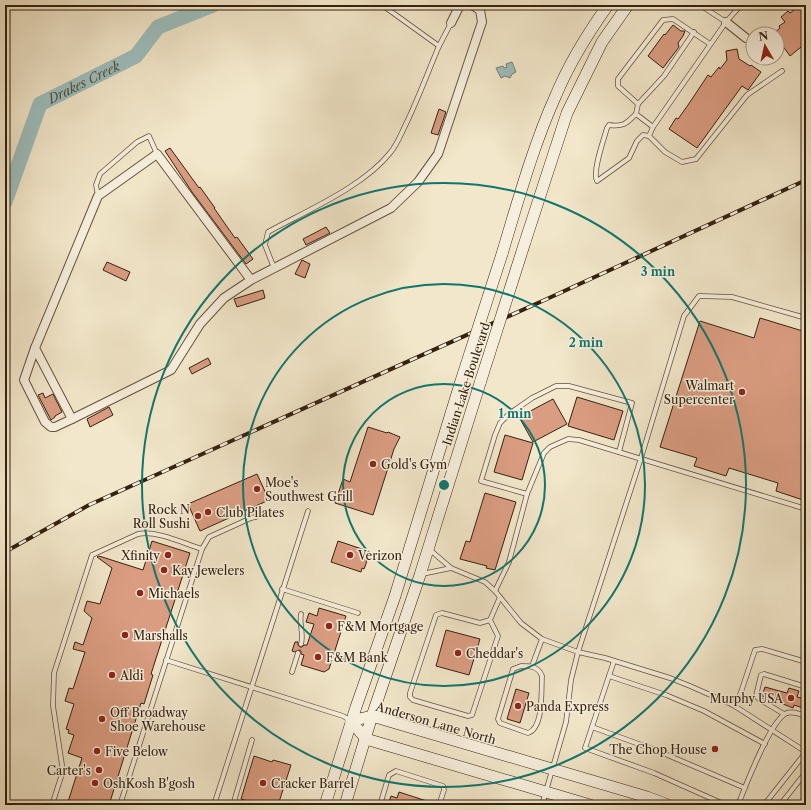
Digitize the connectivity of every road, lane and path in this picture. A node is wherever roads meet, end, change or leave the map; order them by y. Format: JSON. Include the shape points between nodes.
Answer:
{"nodes":[{"id":1,"x":382,"y":5,"type":"edge"},
{"id":2,"x":460,"y":5,"type":"edge"},
{"id":3,"x":472,"y":5,"type":"edge"},
{"id":4,"x":608,"y":5,"type":"edge"},
{"id":5,"x":628,"y":5,"type":"edge"},
{"id":6,"x":700,"y":5,"type":"edge"},
{"id":7,"x":742,"y":5,"type":"edge"},
{"id":8,"x":726,"y":22,"type":"junction"},
{"id":9,"x":451,"y":23,"type":"joint"},
{"id":10,"x":694,"y":32,"type":"junction"},
{"id":11,"x":745,"y":37,"type":"edge"},
{"id":12,"x":710,"y":44,"type":"junction"},
{"id":13,"x":439,"y":46,"type":"junction"},
{"id":14,"x":782,"y":71,"type":"dead end"},
{"id":15,"x":638,"y":104,"type":"junction"},
{"id":16,"x":636,"y":114,"type":"junction"},
{"id":17,"x":652,"y":127,"type":"junction"},
{"id":18,"x":649,"y":136,"type":"junction"},
{"id":19,"x":157,"y":154,"type":"junction"},
{"id":20,"x":98,"y":196,"type":"junction"},
{"id":21,"x":274,"y":269,"type":"junction"},
{"id":22,"x":251,"y":280,"type":"junction"},
{"id":23,"x":806,"y":318,"type":"edge"},
{"id":24,"x":35,"y":348,"type":"junction"},
{"id":25,"x":72,"y":419,"type":"junction"},
{"id":26,"x":619,"y":452,"type":"junction"},
{"id":27,"x":641,"y":458,"type":"junction"},
{"id":28,"x":527,"y":494,"type":"junction"},
{"id":29,"x":806,"y":509,"type":"edge"},
{"id":30,"x":308,"y":510,"type":"dead end"},
{"id":31,"x":256,"y":517,"type":"dead end"},
{"id":32,"x":427,"y":548,"type":"junction"},
{"id":33,"x":202,"y":549,"type":"junction"},
{"id":34,"x":451,"y":568,"type":"junction"},
{"id":35,"x":420,"y":575,"type":"junction"},
{"id":36,"x":282,"y":589,"type":"junction"},
{"id":37,"x":495,"y":591,"type":"junction"},
{"id":38,"x":500,"y":596,"type":"junction"},
{"id":39,"x":358,"y":613,"type":"dead end"},
{"id":40,"x":301,"y":614,"type":"dead end"},
{"id":41,"x":490,"y":620,"type":"junction"},
{"id":42,"x":542,"y":639,"type":"junction"},
{"id":43,"x":301,"y":644,"type":"dead end"},
{"id":44,"x":578,"y":652,"type":"junction"},
{"id":45,"x":298,"y":653,"type":"dead end"},
{"id":46,"x":166,"y":660,"type":"junction"},
{"id":47,"x":614,"y":661,"type":"junction"},
{"id":48,"x":806,"y":662,"type":"edge"},
{"id":49,"x":532,"y":666,"type":"junction"},
{"id":50,"x":292,"y":672,"type":"dead end"},
{"id":51,"x":609,"y":676,"type":"junction"},
{"id":52,"x":252,"y":687,"type":"junction"},
{"id":53,"x":806,"y":687,"type":"edge"},
{"id":54,"x":733,"y":705,"type":"junction"},
{"id":55,"x":784,"y":714,"type":"junction"},
{"id":56,"x":372,"y":716,"type":"junction"},
{"id":57,"x":806,"y":716,"type":"edge"},
{"id":58,"x":351,"y":721,"type":"junction"},
{"id":59,"x":592,"y":727,"type":"junction"},
{"id":60,"x":771,"y":730,"type":"junction"},
{"id":61,"x":366,"y":739,"type":"junction"},
{"id":62,"x":252,"y":740,"type":"dead end"},
{"id":63,"x":765,"y":744,"type":"junction"},
{"id":64,"x":806,"y":752,"type":"edge"},
{"id":65,"x":552,"y":770,"type":"junction"},
{"id":66,"x":806,"y":772,"type":"edge"},
{"id":67,"x":745,"y":788,"type":"junction"},
{"id":68,"x":546,"y":791,"type":"junction"},
{"id":69,"x":52,"y":805,"type":"edge"},
{"id":70,"x":120,"y":805,"type":"edge"},
{"id":71,"x":214,"y":805,"type":"edge"},
{"id":72,"x":233,"y":805,"type":"edge"},
{"id":73,"x":325,"y":805,"type":"edge"},
{"id":74,"x":345,"y":805,"type":"edge"},
{"id":75,"x":380,"y":805,"type":"edge"},
{"id":76,"x":439,"y":805,"type":"edge"},
{"id":77,"x":466,"y":805,"type":"edge"},
{"id":78,"x":475,"y":805,"type":"edge"},
{"id":79,"x":542,"y":805,"type":"edge"},
{"id":80,"x":590,"y":805,"type":"edge"},
{"id":81,"x":668,"y":805,"type":"edge"},
{"id":82,"x":726,"y":805,"type":"edge"},
{"id":83,"x":738,"y":805,"type":"edge"},
{"id":84,"x":764,"y":805,"type":"edge"},
{"id":85,"x":780,"y":805,"type":"edge"}],
"edges":[{"from":1,"to":13,"type":"lane"},
{"from":2,"to":9,"type":"street"},
{"from":3,"to":21,"type":"street","via":[[480,10],[482,22],[438,154],[418,182],[391,208]]},
{"from":4,"to":58,"type":"main road","name":"Indian Lake Boulevard","bridge":true,"via":[[580,48],[556,94],[534,151],[395,596]]},
{"from":5,"to":32,"type":"main road","name":"Indian Lake Boulevard","bridge":true,"via":[[602,42],[567,113]]},
{"from":6,"to":8,"type":"lane"},
{"from":7,"to":8,"type":"lane"},
{"from":8,"to":11,"type":"street"},
{"from":8,"to":12,"type":"lane"},
{"from":9,"to":13,"type":"lane"},
{"from":10,"to":12,"type":"lane"},
{"from":10,"to":15,"type":"lane","via":[[664,76]]},
{"from":10,"to":15,"type":"lane","via":[[673,19],[662,20],[618,79],[618,86]]},
{"from":12,"to":17,"type":"lane"},
{"from":13,"to":21,"type":"lane","via":[[416,105],[390,153],[366,176],[344,191],[268,232],[265,245]]},
{"from":14,"to":18,"type":"lane","via":[[747,95],[696,159],[682,162],[665,152]]},
{"from":15,"to":16,"type":"lane"},
{"from":16,"to":17,"type":"lane"},
{"from":16,"to":18,"type":"lane","via":[[620,126],[609,125],[607,128],[596,170],[597,181],[629,158],[643,135]]},
{"from":17,"to":18,"type":"lane"},
{"from":19,"to":20,"type":"street"},
{"from":19,"to":20,"type":"lane","via":[[149,136],[138,142],[100,174],[96,185]]},
{"from":19,"to":22,"type":"street"},
{"from":20,"to":24,"type":"street"},
{"from":21,"to":22,"type":"street"},
{"from":22,"to":25,"type":"street","via":[[224,298],[200,324],[171,370]]},
{"from":23,"to":27,"type":"lane","via":[[732,297],[699,296],[684,316]]},
{"from":24,"to":25,"type":"street"},
{"from":24,"to":25,"type":"street","via":[[24,380],[45,422],[51,428]]},
{"from":26,"to":27,"type":"lane"},
{"from":26,"to":28,"type":"lane","via":[[568,439],[550,447],[544,453]]},
{"from":26,"to":28,"type":"lane","via":[[632,403],[569,386],[556,386],[532,398],[500,423],[481,481]]},
{"from":27,"to":29,"type":"lane"},
{"from":27,"to":44,"type":"lane"},
{"from":28,"to":37,"type":"lane","via":[[509,562]]},
{"from":30,"to":36,"type":"lane"},
{"from":31,"to":33,"type":"lane","via":[[209,537]]},
{"from":32,"to":34,"type":"lane"},
{"from":32,"to":35,"type":"main road","name":"Indian Lake Boulevard"},
{"from":33,"to":46,"type":"lane"},
{"from":33,"to":69,"type":"lane","via":[[146,532],[92,555],[54,673],[53,706],[62,765]]},
{"from":34,"to":35,"type":"lane"},
{"from":34,"to":37,"type":"lane","via":[[485,582]]},
{"from":35,"to":56,"type":"main road","name":"Indian Lake Boulevard"},
{"from":36,"to":39,"type":"lane"},
{"from":36,"to":52,"type":"lane"},
{"from":37,"to":38,"type":"lane"},
{"from":38,"to":41,"type":"lane"},
{"from":38,"to":42,"type":"lane","via":[[522,623]]},
{"from":40,"to":43,"type":"lane"},
{"from":41,"to":41,"type":"lane","via":[[480,623],[442,613],[436,615],[410,697],[468,716],[472,715],[498,636]]},
{"from":42,"to":44,"type":"lane"},
{"from":42,"to":49,"type":"lane"},
{"from":44,"to":47,"type":"lane"},
{"from":44,"to":65,"type":"lane","via":[[571,680],[566,722]]},
{"from":45,"to":50,"type":"lane"},
{"from":46,"to":52,"type":"lane"},
{"from":46,"to":70,"type":"lane"},
{"from":47,"to":51,"type":"lane"},
{"from":47,"to":54,"type":"lane","via":[[670,678]]},
{"from":48,"to":54,"type":"lane","via":[[762,649],[755,650],[740,695]]},
{"from":49,"to":49,"type":"lane","via":[[513,669],[498,719],[500,724],[528,733],[536,728],[540,715],[542,676],[540,671]]},
{"from":51,"to":59,"type":"lane"},
{"from":51,"to":63,"type":"lane","via":[[666,694]]},
{"from":52,"to":58,"type":"lane","via":[[343,716]]},
{"from":52,"to":71,"type":"lane"},
{"from":53,"to":55,"type":"lane","via":[[761,675],[756,696]]},
{"from":54,"to":60,"type":"lane"},
{"from":55,"to":57,"type":"lane","via":[[791,712]]},
{"from":55,"to":60,"type":"lane"},
{"from":56,"to":58,"type":"main road","name":"Anderson Lane North"},
{"from":56,"to":61,"type":"main road","name":"Indian Lake Boulevard"},
{"from":56,"to":65,"type":"main road","name":"Anderson Lane North"},
{"from":58,"to":61,"type":"main road"},
{"from":58,"to":73,"type":"main road","name":"Indian Lake Boulevard"},
{"from":59,"to":67,"type":"lane","via":[[658,751]]},
{"from":59,"to":82,"type":"lane","via":[[585,748],[654,773]]},
{"from":60,"to":63,"type":"lane"},
{"from":60,"to":64,"type":"lane"},
{"from":61,"to":68,"type":"main road"},
{"from":61,"to":74,"type":"main road","name":"Indian Lake Boulevard"},
{"from":62,"to":72,"type":"lane"},
{"from":63,"to":67,"type":"lane"},
{"from":64,"to":84,"type":"lane"},
{"from":65,"to":68,"type":"lane"},
{"from":65,"to":81,"type":"main road","name":"Anderson Lane North"},
{"from":66,"to":85,"type":"lane"},
{"from":67,"to":83,"type":"lane"},
{"from":68,"to":79,"type":"lane"},
{"from":68,"to":80,"type":"main road"},
{"from":75,"to":76,"type":"lane","via":[[389,775],[396,771],[443,786]]},
{"from":77,"to":78,"type":"lane"}]}
